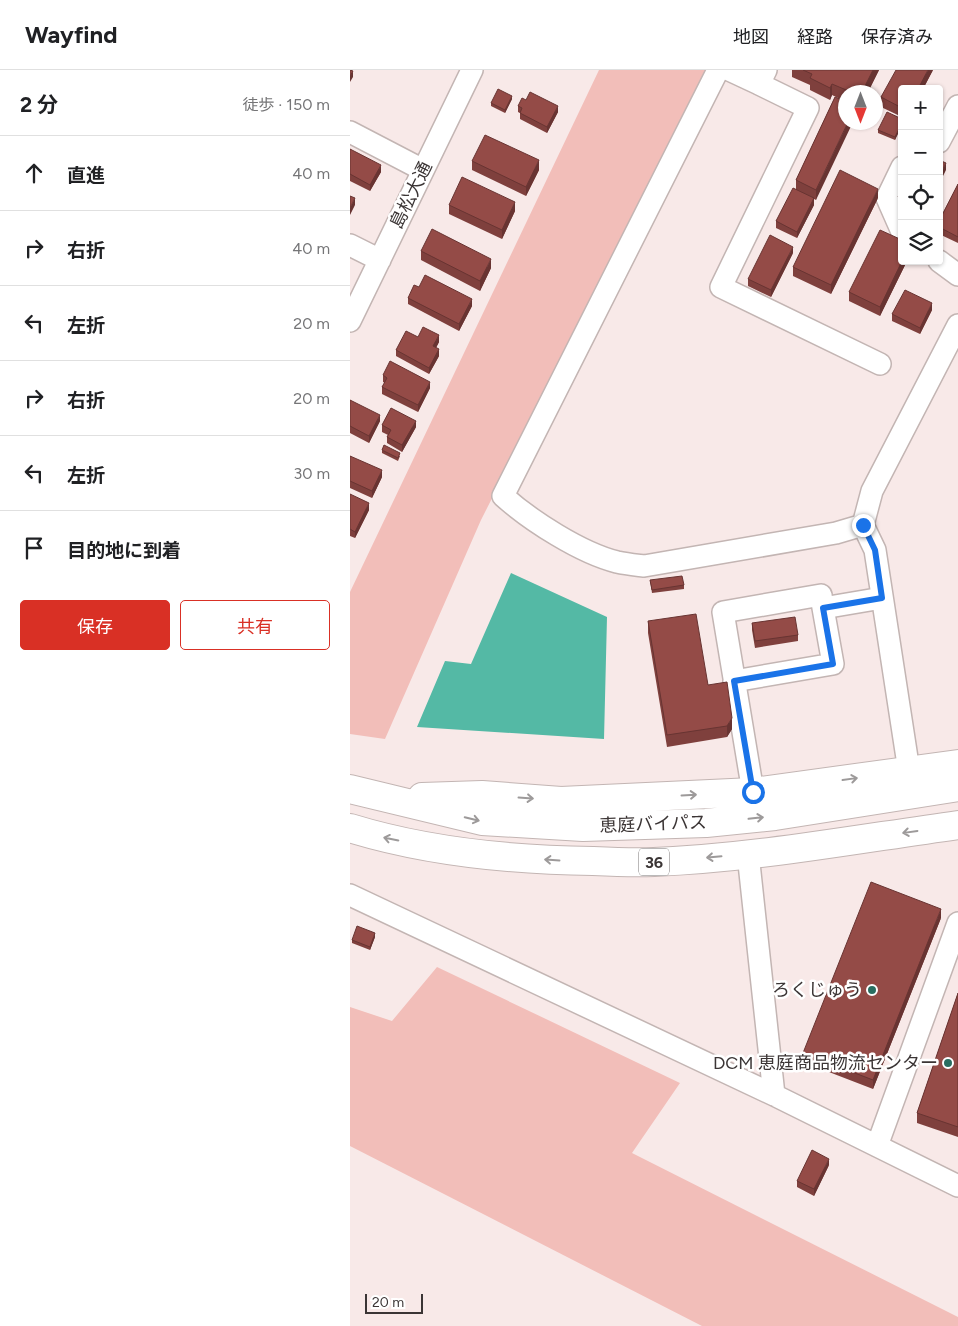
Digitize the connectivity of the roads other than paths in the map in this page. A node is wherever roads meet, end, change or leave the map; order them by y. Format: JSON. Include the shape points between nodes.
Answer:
{"nodes":[{"id":1,"x":472,"y":70,"type":"edge"},
{"id":2,"x":718,"y":70,"type":"edge"},
{"id":3,"x":729,"y":70,"type":"edge"},
{"id":4,"x":762,"y":77,"type":"edge"},
{"id":5,"x":958,"y":106,"type":"edge"},
{"id":6,"x":350,"y":132,"type":"edge"},
{"id":7,"x":943,"y":134,"type":"edge"},
{"id":8,"x":423,"y":170,"type":"junction"},
{"id":9,"x":898,"y":175,"type":"edge"},
{"id":10,"x":898,"y":223,"type":"edge"},
{"id":11,"x":350,"y":245,"type":"edge"},
{"id":12,"x":380,"y":260,"type":"junction"},
{"id":13,"x":943,"y":264,"type":"edge"},
{"id":14,"x":958,"y":275,"type":"edge"},
{"id":15,"x":350,"y":321,"type":"edge"},
{"id":16,"x":958,"y":324,"type":"edge"},
{"id":17,"x":880,"y":364,"type":"dead end"},
{"id":18,"x":863,"y":525,"type":"junction"},
{"id":19,"x":882,"y":598,"type":"junction"},
{"id":20,"x":823,"y":608,"type":"junction"},
{"id":21,"x":734,"y":681,"type":"junction"},
{"id":22,"x":958,"y":764,"type":"edge"},
{"id":23,"x":909,"y":771,"type":"junction"},
{"id":24,"x":958,"y":787,"type":"edge"},
{"id":25,"x":350,"y":789,"type":"edge"},
{"id":26,"x":753,"y":792,"type":"junction"},
{"id":27,"x":390,"y":798,"type":"junction"},
{"id":28,"x":958,"y":825,"type":"edge"},
{"id":29,"x":350,"y":828,"type":"edge"},
{"id":30,"x":748,"y":854,"type":"junction"},
{"id":31,"x":350,"y":896,"type":"edge"},
{"id":32,"x":958,"y":923,"type":"edge"},
{"id":33,"x":774,"y":1095,"type":"junction"},
{"id":34,"x":877,"y":1146,"type":"junction"},
{"id":35,"x":958,"y":1186,"type":"edge"}],
"edges":[{"from":1,"to":8,"type":"street","name":"島松大通"},
{"from":2,"to":18,"type":"street","via":[[503,496],[527,517],[597,554],[618,562],[644,566],[836,533]]},
{"from":3,"to":4,"type":"street"},
{"from":4,"to":17,"type":"street","via":[[808,108],[721,287]]},
{"from":5,"to":7,"type":"street"},
{"from":6,"to":8,"type":"street"},
{"from":8,"to":12,"type":"street","name":"島松大通"},
{"from":9,"to":10,"type":"street","via":[[887,198]]},
{"from":11,"to":12,"type":"street"},
{"from":12,"to":15,"type":"street","name":"島松大通"},
{"from":13,"to":14,"type":"street"},
{"from":16,"to":18,"type":"street","via":[[872,491]]},
{"from":18,"to":19,"type":"street","via":[[875,550]]},
{"from":19,"to":20,"type":"street"},
{"from":19,"to":23,"type":"street"},
{"from":20,"to":21,"type":"street","via":[[833,664]]},
{"from":20,"to":21,"type":"street","via":[[821,595],[723,612]]},
{"from":21,"to":26,"type":"street"},
{"from":22,"to":23,"type":"highway"},
{"from":26,"to":23,"type":"highway","one_way":true},
{"from":27,"to":24,"type":"highway","name":"恵庭バイパス","number":"36","one_way":true,"via":[[482,821],[534,826],[646,826],[775,816]]},
{"from":25,"to":27,"type":"highway","name":"恵庭バイパス","number":"36"},
{"from":27,"to":26,"type":"highway","one_way":true,"via":[[482,795],[560,801]]},
{"from":28,"to":30,"type":"highway","name":"恵庭バイパス","number":"36","one_way":true},
{"from":30,"to":29,"type":"highway","name":"恵庭バイパス","number":"36","one_way":true,"via":[[653,862],[558,860],[475,854],[384,838]]},
{"from":30,"to":33,"type":"street"},
{"from":31,"to":33,"type":"street"},
{"from":32,"to":34,"type":"street"},
{"from":33,"to":34,"type":"street"},
{"from":34,"to":35,"type":"street"}]}
